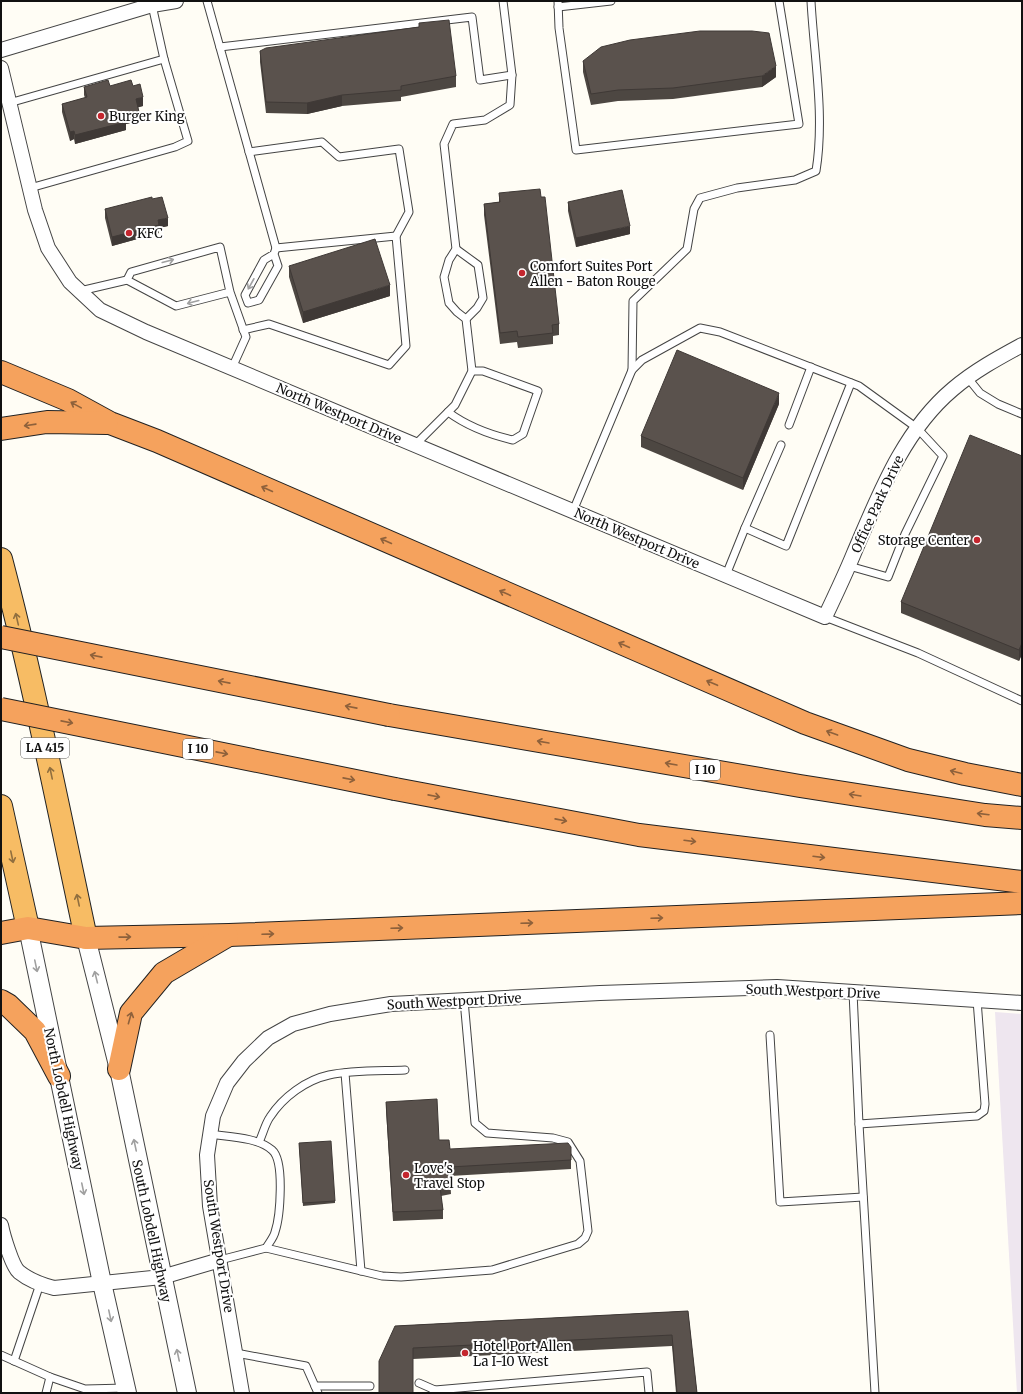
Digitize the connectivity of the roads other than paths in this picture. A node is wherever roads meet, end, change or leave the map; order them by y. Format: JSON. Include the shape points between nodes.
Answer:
{"nodes":[{"id":1,"x":176,"y":1,"type":"edge"},
{"id":2,"x":207,"y":1,"type":"edge"},
{"id":3,"x":503,"y":1,"type":"edge"},
{"id":4,"x":611,"y":1,"type":"edge"},
{"id":5,"x":779,"y":1,"type":"edge"},
{"id":6,"x":811,"y":1,"type":"edge"},
{"id":7,"x":558,"y":4,"type":"edge"},
{"id":8,"x":152,"y":5,"type":"junction"},
{"id":9,"x":220,"y":47,"type":"junction"},
{"id":10,"x":1,"y":50,"type":"edge"},
{"id":11,"x":164,"y":59,"type":"junction"},
{"id":12,"x":1,"y":68,"type":"edge"},
{"id":13,"x":512,"y":75,"type":"junction"},
{"id":14,"x":9,"y":103,"type":"junction"},
{"id":15,"x":249,"y":152,"type":"junction"},
{"id":16,"x":30,"y":188,"type":"junction"},
{"id":17,"x":396,"y":236,"type":"junction"},
{"id":18,"x":456,"y":249,"type":"junction"},
{"id":19,"x":275,"y":251,"type":"junction"},
{"id":20,"x":127,"y":280,"type":"junction"},
{"id":21,"x":80,"y":291,"type":"junction"},
{"id":22,"x":230,"y":292,"type":"junction"},
{"id":23,"x":248,"y":302,"type":"junction"},
{"id":24,"x":238,"y":315,"type":"junction"},
{"id":25,"x":466,"y":319,"type":"junction"},
{"id":26,"x":243,"y":330,"type":"junction"},
{"id":27,"x":1022,"y":345,"type":"edge"},
{"id":28,"x":811,"y":367,"type":"junction"},
{"id":29,"x":232,"y":368,"type":"junction"},
{"id":30,"x":632,"y":370,"type":"junction"},
{"id":31,"x":472,"y":371,"type":"junction"},
{"id":32,"x":1,"y":372,"type":"edge"},
{"id":33,"x":967,"y":377,"type":"junction"},
{"id":34,"x":851,"y":383,"type":"junction"},
{"id":35,"x":448,"y":412,"type":"junction"},
{"id":36,"x":1022,"y":414,"type":"edge"},
{"id":37,"x":110,"y":423,"type":"junction"},
{"id":38,"x":789,"y":425,"type":"dead end"},
{"id":39,"x":1,"y":428,"type":"edge"},
{"id":40,"x":917,"y":428,"type":"junction"},
{"id":41,"x":414,"y":445,"type":"junction"},
{"id":42,"x":781,"y":445,"type":"dead end"},
{"id":43,"x":573,"y":511,"type":"junction"},
{"id":44,"x":745,"y":528,"type":"junction"},
{"id":45,"x":1,"y":559,"type":"edge"},
{"id":46,"x":849,"y":566,"type":"junction"},
{"id":47,"x":726,"y":575,"type":"junction"},
{"id":48,"x":825,"y":617,"type":"junction"},
{"id":49,"x":1,"y":637,"type":"edge"},
{"id":50,"x":1022,"y":701,"type":"edge"},
{"id":51,"x":1,"y":709,"type":"edge"},
{"id":52,"x":1022,"y":785,"type":"edge"},
{"id":53,"x":1,"y":806,"type":"edge"},
{"id":54,"x":1022,"y":818,"type":"edge"},
{"id":55,"x":1022,"y":882,"type":"edge"},
{"id":56,"x":1022,"y":903,"type":"edge"},
{"id":57,"x":28,"y":928,"type":"junction"},
{"id":58,"x":1,"y":933,"type":"edge"},
{"id":59,"x":229,"y":935,"type":"junction"},
{"id":60,"x":86,"y":938,"type":"junction"},
{"id":61,"x":853,"y":992,"type":"junction"},
{"id":62,"x":464,"y":1000,"type":"junction"},
{"id":63,"x":977,"y":1000,"type":"junction"},
{"id":64,"x":1,"y":1001,"type":"edge"},
{"id":65,"x":1022,"y":1003,"type":"edge"},
{"id":66,"x":770,"y":1035,"type":"dead end"},
{"id":67,"x":119,"y":1069,"type":"junction"},
{"id":68,"x":405,"y":1070,"type":"dead end"},
{"id":69,"x":345,"y":1073,"type":"junction"},
{"id":70,"x":59,"y":1076,"type":"junction"},
{"id":71,"x":859,"y":1124,"type":"junction"},
{"id":72,"x":210,"y":1134,"type":"junction"},
{"id":73,"x":259,"y":1142,"type":"junction"},
{"id":74,"x":863,"y":1197,"type":"junction"},
{"id":75,"x":1,"y":1225,"type":"edge"},
{"id":76,"x":266,"y":1248,"type":"junction"},
{"id":77,"x":220,"y":1260,"type":"junction"},
{"id":78,"x":361,"y":1271,"type":"junction"},
{"id":79,"x":162,"y":1277,"type":"junction"},
{"id":80,"x":102,"y":1283,"type":"junction"},
{"id":81,"x":40,"y":1284,"type":"junction"},
{"id":82,"x":236,"y":1353,"type":"junction"},
{"id":83,"x":1,"y":1355,"type":"edge"},
{"id":84,"x":14,"y":1361,"type":"junction"},
{"id":85,"x":50,"y":1377,"type":"junction"},
{"id":86,"x":419,"y":1383,"type":"dead end"},
{"id":87,"x":315,"y":1386,"type":"junction"},
{"id":88,"x":370,"y":1386,"type":"dead end"},
{"id":89,"x":127,"y":1390,"type":"edge"},
{"id":90,"x":448,"y":1391,"type":"edge"},
{"id":91,"x":434,"y":1392,"type":"edge"},
{"id":92,"x":46,"y":1393,"type":"edge"},
{"id":93,"x":187,"y":1393,"type":"edge"},
{"id":94,"x":242,"y":1393,"type":"edge"},
{"id":95,"x":318,"y":1393,"type":"edge"},
{"id":96,"x":649,"y":1393,"type":"edge"},
{"id":97,"x":875,"y":1393,"type":"edge"}],
"edges":[{"from":1,"to":8,"type":"street"},
{"from":2,"to":9,"type":"lane"},
{"from":3,"to":13,"type":"lane"},
{"from":4,"to":7,"type":"lane"},
{"from":5,"to":7,"type":"lane","via":[[799,124],[576,150]]},
{"from":6,"to":30,"type":"lane","via":[[820,110],[816,171],[795,180],[737,188],[700,198],[694,209],[687,249],[634,301]]},
{"from":8,"to":10,"type":"street"},
{"from":8,"to":11,"type":"lane"},
{"from":9,"to":13,"type":"lane","via":[[472,17],[480,80]]},
{"from":9,"to":15,"type":"lane"},
{"from":11,"to":14,"type":"lane"},
{"from":11,"to":16,"type":"lane","via":[[188,141],[175,147]]},
{"from":12,"to":14,"type":"street","name":"North Westport Drive"},
{"from":13,"to":18,"type":"lane","via":[[510,105],[485,120],[453,124],[444,144]]},
{"from":14,"to":16,"type":"street","name":"North Westport Drive"},
{"from":15,"to":17,"type":"lane","via":[[322,142],[339,157],[399,149],[410,212]]},
{"from":15,"to":19,"type":"lane"},
{"from":16,"to":21,"type":"street","name":"North Westport Drive","via":[[48,248],[70,282]]},
{"from":17,"to":19,"type":"lane"},
{"from":17,"to":26,"type":"lane","via":[[406,346],[389,365],[269,324]]},
{"from":18,"to":25,"type":"lane","via":[[449,260],[444,277],[449,302]]},
{"from":18,"to":25,"type":"lane","via":[[478,265],[483,298]]},
{"from":19,"to":23,"type":"lane","one_way":true,"via":[[264,260],[251,283],[245,295]]},
{"from":19,"to":23,"type":"lane","via":[[278,266],[259,300]]},
{"from":20,"to":21,"type":"lane"},
{"from":22,"to":20,"type":"lane","one_way":true,"via":[[176,306]]},
{"from":20,"to":22,"type":"lane","one_way":true,"via":[[131,272],[220,247]]},
{"from":21,"to":29,"type":"street","name":"North Westport Drive","via":[[100,310]]},
{"from":22,"to":24,"type":"lane"},
{"from":23,"to":24,"type":"lane"},
{"from":24,"to":26,"type":"lane"},
{"from":25,"to":31,"type":"lane"},
{"from":26,"to":29,"type":"lane","via":[[246,336]]},
{"from":27,"to":33,"type":"street","name":"Office Park Drive"},
{"from":28,"to":30,"type":"lane","via":[[720,332],[700,328],[642,360]]},
{"from":28,"to":34,"type":"lane"},
{"from":28,"to":38,"type":"lane"},
{"from":29,"to":41,"type":"street","name":"North Westport Drive"},
{"from":30,"to":43,"type":"lane"},
{"from":31,"to":35,"type":"lane","via":[[455,405]]},
{"from":31,"to":35,"type":"lane","via":[[483,371],[538,391],[523,434],[513,440],[502,438],[460,420]]},
{"from":37,"to":32,"type":"highway","one_way":true,"via":[[68,400]]},
{"from":33,"to":36,"type":"lane","via":[[980,393]]},
{"from":33,"to":40,"type":"street","name":"Office Park Drive","via":[[934,407]]},
{"from":34,"to":40,"type":"lane","via":[[860,386]]},
{"from":34,"to":44,"type":"lane","via":[[786,546]]},
{"from":35,"to":41,"type":"lane"},
{"from":37,"to":39,"type":"highway","one_way":true,"via":[[47,422]]},
{"from":52,"to":37,"type":"highway","one_way":true,"via":[[908,760],[805,723],[157,440]]},
{"from":40,"to":46,"type":"street","name":"Office Park Drive","via":[[894,462]]},
{"from":40,"to":46,"type":"lane","via":[[943,456],[905,534],[888,577]]},
{"from":41,"to":43,"type":"street","name":"North Westport Drive"},
{"from":42,"to":44,"type":"lane"},
{"from":43,"to":47,"type":"street","name":"North Westport Drive"},
{"from":44,"to":47,"type":"lane"},
{"from":60,"to":45,"type":"highway","number":"LA 415","one_way":true,"via":[[29,671]]},
{"from":46,"to":48,"type":"street","name":"Office Park Drive"},
{"from":47,"to":48,"type":"street","name":"North Westport Drive"},
{"from":48,"to":50,"type":"lane","via":[[918,653]]},
{"from":54,"to":49,"type":"highway","number":"I 10","one_way":true,"bridge":true,"via":[[985,815],[800,786],[389,715]]},
{"from":51,"to":55,"type":"highway","number":"I 10","one_way":true,"bridge":true,"via":[[639,835]]},
{"from":53,"to":57,"type":"highway","name":"North Lobdell Highway","one_way":true},
{"from":59,"to":56,"type":"highway","one_way":true},
{"from":57,"to":58,"type":"highway"},
{"from":57,"to":60,"type":"highway"},
{"from":57,"to":70,"type":"street","name":"North Lobdell Highway","one_way":true},
{"from":60,"to":59,"type":"highway","one_way":true},
{"from":67,"to":59,"type":"highway","one_way":true,"via":[[130,1013],[164,973]]},
{"from":67,"to":60,"type":"street","number":"LA 415","one_way":true},
{"from":61,"to":62,"type":"street","name":"South Westport Drive","via":[[777,987]]},
{"from":61,"to":63,"type":"street","name":"South Westport Drive"},
{"from":61,"to":71,"type":"lane"},
{"from":62,"to":72,"type":"street","name":"South Westport Drive","via":[[391,1004],[330,1014],[293,1024],[268,1038],[244,1061],[227,1083],[213,1116]]},
{"from":62,"to":78,"type":"lane","via":[[475,1123],[487,1133],[554,1138],[568,1142],[580,1161],[588,1232],[578,1244],[492,1270],[401,1277]]},
{"from":63,"to":65,"type":"street","name":"South Westport Drive"},
{"from":63,"to":71,"type":"lane","via":[[984,1111],[977,1116]]},
{"from":64,"to":70,"type":"highway","via":[[35,1032]]},
{"from":66,"to":74,"type":"lane","via":[[780,1202]]},
{"from":79,"to":67,"type":"street","name":"South Lobdell Highway","number":"LA 415","one_way":true},
{"from":68,"to":69,"type":"lane"},
{"from":69,"to":73,"type":"lane","via":[[328,1075],[306,1084],[290,1095],[270,1118]]},
{"from":69,"to":78,"type":"lane"},
{"from":70,"to":80,"type":"street","name":"North Lobdell Highway","one_way":true},
{"from":71,"to":74,"type":"lane"},
{"from":72,"to":73,"type":"lane"},
{"from":72,"to":77,"type":"street","name":"South Westport Drive","via":[[207,1156],[210,1206]]},
{"from":73,"to":76,"type":"lane","via":[[274,1151],[280,1178],[279,1212],[275,1233]]},
{"from":74,"to":97,"type":"lane"},
{"from":75,"to":81,"type":"street","via":[[18,1271]]},
{"from":76,"to":77,"type":"lane"},
{"from":76,"to":78,"type":"lane"},
{"from":77,"to":79,"type":"street"},
{"from":77,"to":82,"type":"street","name":"South Westport Drive"},
{"from":79,"to":80,"type":"street"},
{"from":93,"to":79,"type":"street","name":"South Lobdell Highway","number":"LA 415","one_way":true},
{"from":80,"to":81,"type":"street","via":[[54,1288]]},
{"from":80,"to":89,"type":"street","name":"North Lobdell Highway","one_way":true},
{"from":81,"to":84,"type":"lane"},
{"from":82,"to":87,"type":"lane","via":[[306,1366]]},
{"from":82,"to":94,"type":"street","name":"South Westport Drive"},
{"from":83,"to":84,"type":"lane"},
{"from":84,"to":85,"type":"lane"},
{"from":85,"to":89,"type":"lane","via":[[85,1389]]},
{"from":85,"to":92,"type":"lane"},
{"from":86,"to":91,"type":"lane"},
{"from":87,"to":88,"type":"lane"},
{"from":87,"to":95,"type":"lane"},
{"from":90,"to":91,"type":"lane"},
{"from":90,"to":96,"type":"lane","via":[[647,1372]]}]}
